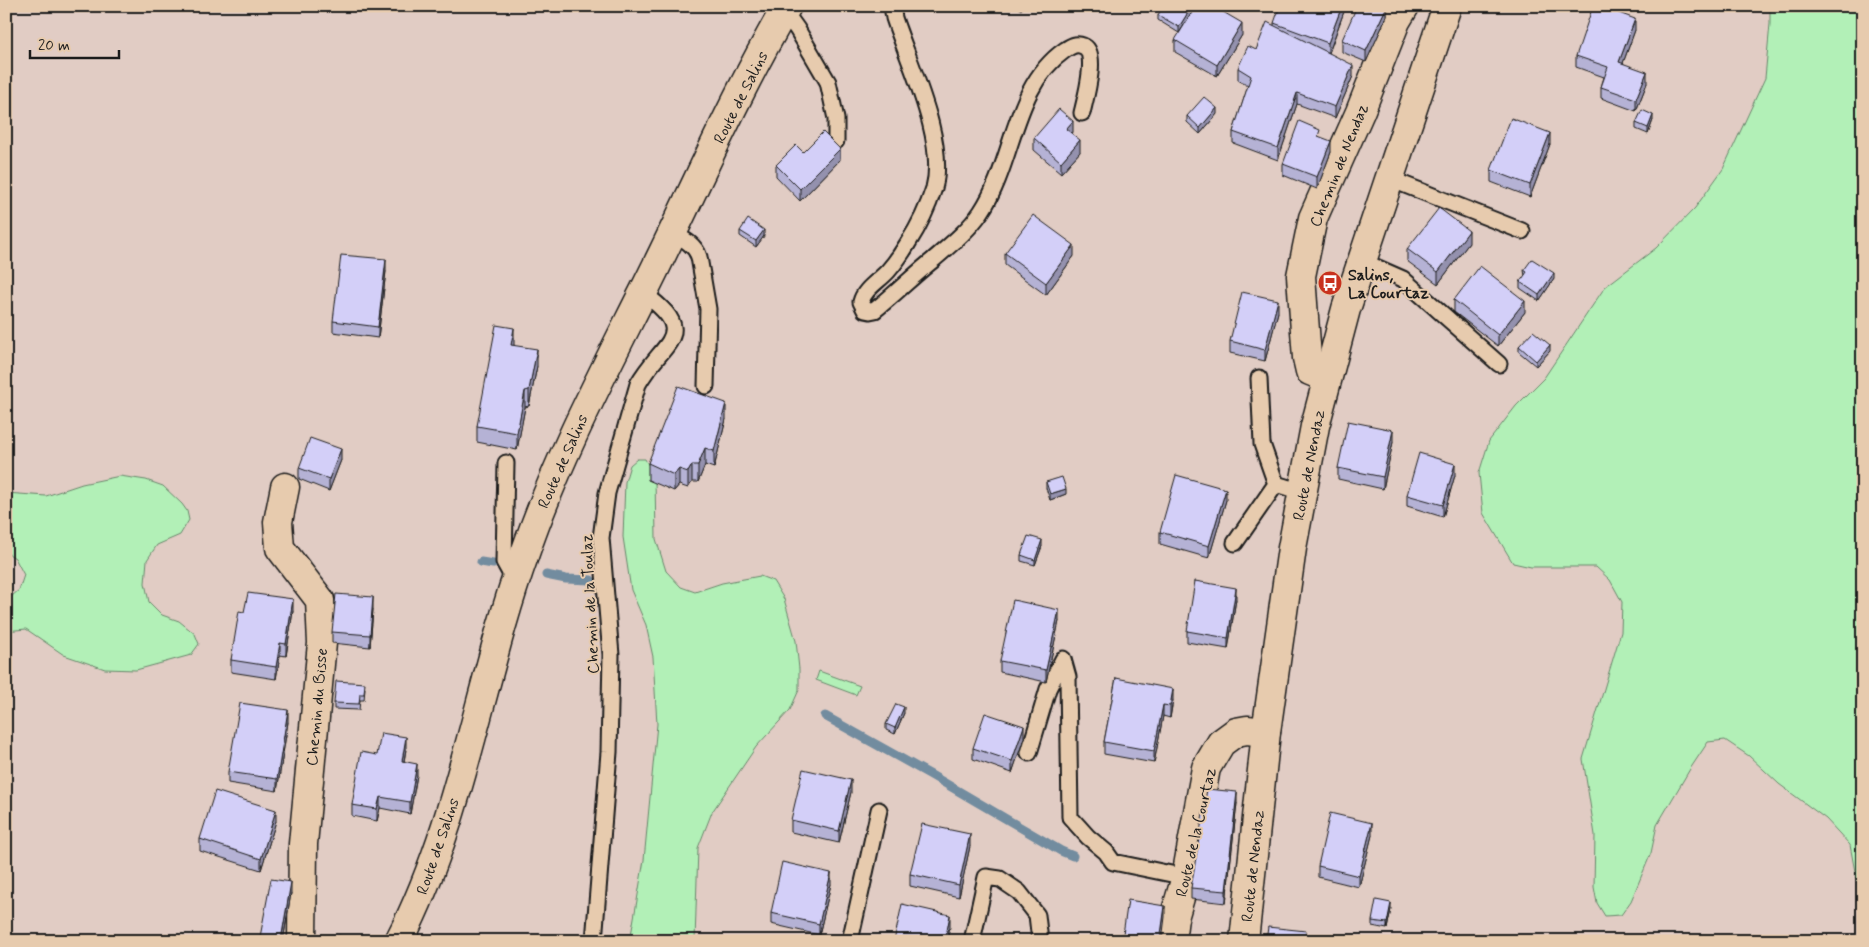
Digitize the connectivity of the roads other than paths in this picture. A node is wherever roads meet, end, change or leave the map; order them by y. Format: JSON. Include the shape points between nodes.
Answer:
{"nodes":[{"id":1,"x":892,"y":6,"type":"edge"},
{"id":2,"x":1405,"y":6,"type":"edge"},
{"id":3,"x":1447,"y":6,"type":"edge"},
{"id":4,"x":786,"y":8,"type":"edge"},
{"id":5,"x":1082,"y":113,"type":"dead end"},
{"id":6,"x":836,"y":140,"type":"dead end"},
{"id":7,"x":1390,"y":179,"type":"junction"},
{"id":8,"x":1522,"y":231,"type":"dead end"},
{"id":9,"x":672,"y":233,"type":"junction"},
{"id":10,"x":1362,"y":261,"type":"junction"},
{"id":11,"x":643,"y":293,"type":"junction"},
{"id":12,"x":1498,"y":364,"type":"dead end"},
{"id":13,"x":1259,"y":378,"type":"dead end"},
{"id":14,"x":1327,"y":378,"type":"junction"},
{"id":15,"x":706,"y":386,"type":"dead end"},
{"id":16,"x":506,"y":463,"type":"dead end"},
{"id":17,"x":1276,"y":484,"type":"junction"},
{"id":18,"x":285,"y":487,"type":"dead end"},
{"id":19,"x":1302,"y":492,"type":"junction"},
{"id":20,"x":1234,"y":543,"type":"dead end"},
{"id":21,"x":515,"y":582,"type":"junction"},
{"id":22,"x":1266,"y":732,"type":"junction"},
{"id":23,"x":1029,"y":753,"type":"dead end"},
{"id":24,"x":879,"y":810,"type":"dead end"},
{"id":25,"x":1186,"y":877,"type":"junction"},
{"id":26,"x":302,"y":941,"type":"edge"},
{"id":27,"x":399,"y":941,"type":"edge"},
{"id":28,"x":594,"y":941,"type":"edge"},
{"id":29,"x":850,"y":941,"type":"edge"},
{"id":30,"x":972,"y":941,"type":"edge"},
{"id":31,"x":1040,"y":941,"type":"edge"},
{"id":32,"x":1171,"y":941,"type":"edge"},
{"id":33,"x":1244,"y":941,"type":"edge"}],
"edges":[{"from":1,"to":5,"type":"lane","via":[[926,108],[936,172],[934,187],[918,229],[888,271],[862,296],[864,310],[875,310],[882,305],[972,223],[989,197],[1018,117],[1032,89],[1056,56],[1079,44],[1090,51],[1091,63]]},
{"from":2,"to":14,"type":"street","name":"Chemin de Nendaz","via":[[1313,218],[1301,276],[1307,358],[1310,371]]},
{"from":3,"to":7,"type":"street","name":"Route de Nendaz"},
{"from":4,"to":6,"type":"lane","via":[[828,82],[836,119]]},
{"from":4,"to":9,"type":"street","name":"Route de Salins"},
{"from":7,"to":8,"type":"lane"},
{"from":7,"to":10,"type":"street","name":"Route de Nendaz"},
{"from":9,"to":11,"type":"street","name":"Route de Salins"},
{"from":9,"to":15,"type":"lane","via":[[690,243],[699,258],[708,309]]},
{"from":10,"to":12,"type":"lane","via":[[1403,279]]},
{"from":10,"to":14,"type":"street","name":"Route de Nendaz"},
{"from":11,"to":21,"type":"street","name":"Route de Salins","via":[[568,444]]},
{"from":11,"to":28,"type":"lane","name":"Chemin de la Toulaz","via":[[667,313],[674,331],[672,339],[638,384],[607,493],[602,538],[611,654],[609,752]]},
{"from":13,"to":17,"type":"lane","via":[[1262,444]]},
{"from":14,"to":19,"type":"street","name":"Route de Nendaz"},
{"from":16,"to":21,"type":"lane","via":[[504,562]]},
{"from":17,"to":19,"type":"lane"},
{"from":17,"to":20,"type":"lane"},
{"from":18,"to":26,"type":"street","name":"Chemin du Bisse","via":[[278,522],[280,548],[320,600],[322,643],[303,844]]},
{"from":19,"to":22,"type":"street","name":"Route de Nendaz"},
{"from":21,"to":27,"type":"street","name":"Route de Salins","via":[[448,818],[422,892]]},
{"from":22,"to":25,"type":"street","name":"Route de la Courtaz","via":[[1236,732],[1221,743],[1206,768]]},
{"from":22,"to":33,"type":"street","name":"Route de Nendaz"},
{"from":23,"to":25,"type":"lane","via":[[1048,689],[1063,659],[1068,677],[1070,817],[1113,862]]},
{"from":24,"to":29,"type":"lane"},
{"from":25,"to":32,"type":"street","name":"Route de la Courtaz"},
{"from":30,"to":31,"type":"lane","via":[[986,877],[1000,879],[1020,892],[1037,915]]}]}
